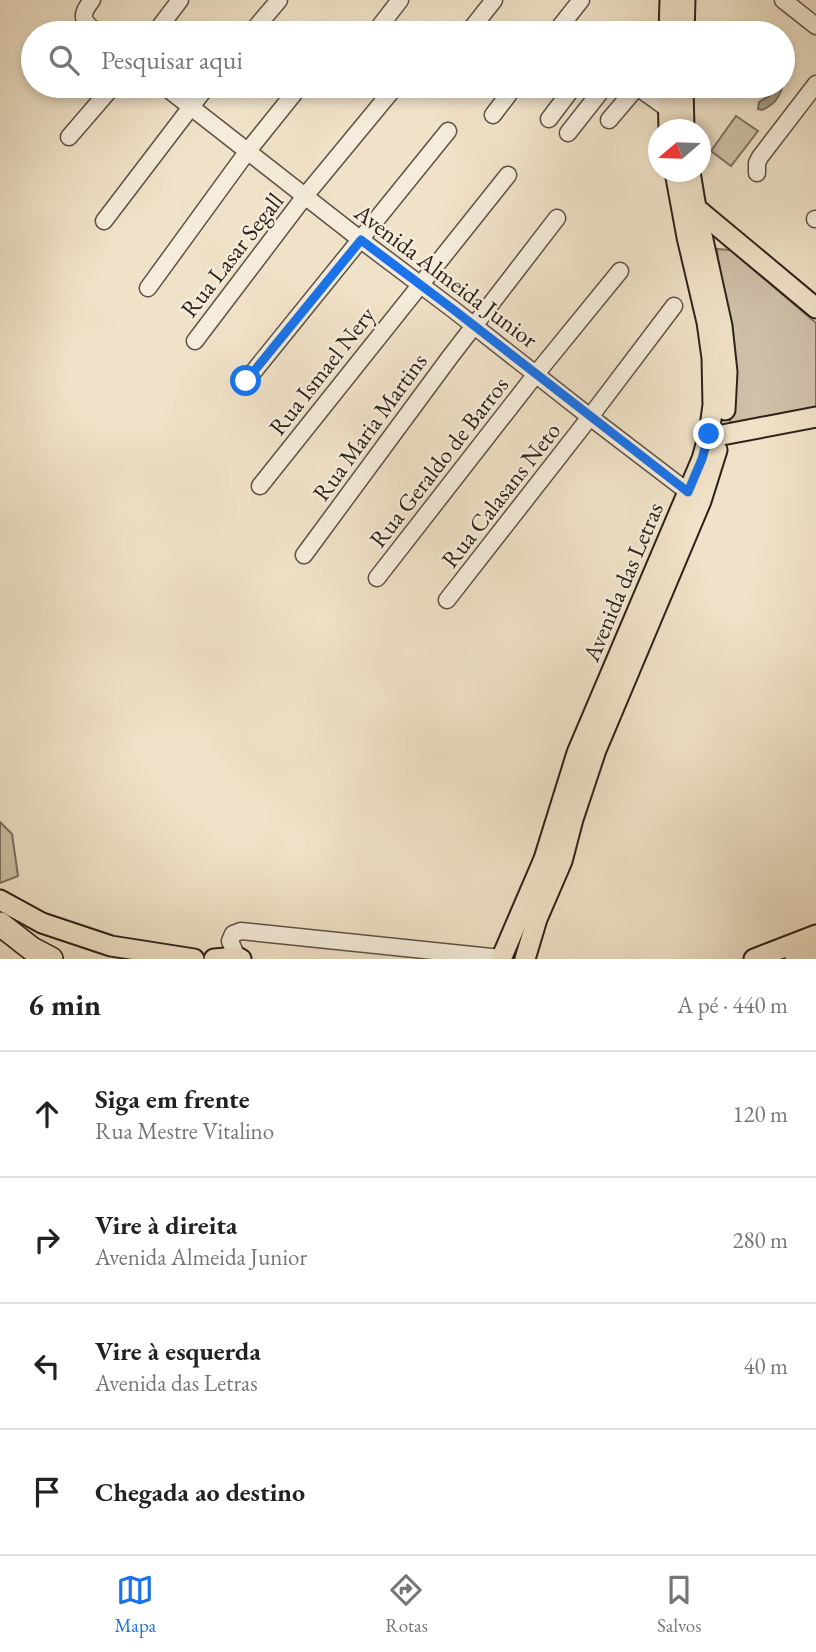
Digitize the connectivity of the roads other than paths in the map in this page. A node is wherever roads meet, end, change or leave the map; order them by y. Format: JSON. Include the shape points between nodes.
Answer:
{"nodes":[{"id":1,"x":92,"y":0,"type":"edge"},
{"id":2,"x":180,"y":0,"type":"edge"},
{"id":3,"x":279,"y":0,"type":"edge"},
{"id":4,"x":400,"y":0,"type":"edge"},
{"id":5,"x":494,"y":0,"type":"edge"},
{"id":6,"x":581,"y":0,"type":"edge"},
{"id":7,"x":670,"y":0,"type":"edge"},
{"id":8,"x":685,"y":0,"type":"edge"},
{"id":9,"x":783,"y":0,"type":"edge"},
{"id":10,"x":88,"y":21,"type":"edge"},
{"id":11,"x":164,"y":21,"type":"edge"},
{"id":12,"x":261,"y":21,"type":"edge"},
{"id":13,"x":384,"y":21,"type":"edge"},
{"id":14,"x":477,"y":21,"type":"edge"},
{"id":15,"x":564,"y":21,"type":"edge"},
{"id":16,"x":669,"y":21,"type":"edge"},
{"id":17,"x":684,"y":21,"type":"edge"},
{"id":18,"x":816,"y":26,"type":"edge"},
{"id":19,"x":816,"y":84,"type":"edge"},
{"id":20,"x":103,"y":98,"type":"edge"},
{"id":21,"x":179,"y":98,"type":"edge"},
{"id":22,"x":198,"y":98,"type":"edge"},
{"id":23,"x":290,"y":98,"type":"edge"},
{"id":24,"x":385,"y":98,"type":"edge"},
{"id":25,"x":505,"y":98,"type":"edge"},
{"id":26,"x":566,"y":98,"type":"edge"},
{"id":27,"x":596,"y":98,"type":"edge"},
{"id":28,"x":626,"y":98,"type":"edge"},
{"id":29,"x":653,"y":98,"type":"edge"},
{"id":30,"x":668,"y":98,"type":"edge"},
{"id":31,"x":683,"y":98,"type":"edge"},
{"id":32,"x":190,"y":107,"type":"junction"},
{"id":33,"x":668,"y":109,"type":"junction"},
{"id":34,"x":492,"y":115,"type":"dead end"},
{"id":35,"x":668,"y":119,"type":"edge"},
{"id":36,"x":684,"y":119,"type":"edge"},
{"id":37,"x":549,"y":120,"type":"dead end"},
{"id":38,"x":609,"y":120,"type":"dead end"},
{"id":39,"x":448,"y":131,"type":"dead end"},
{"id":40,"x":568,"y":133,"type":"dead end"},
{"id":41,"x":69,"y":137,"type":"dead end"},
{"id":42,"x":247,"y":152,"type":"junction"},
{"id":43,"x":757,"y":173,"type":"dead end"},
{"id":44,"x":508,"y":175,"type":"dead end"},
{"id":45,"x":678,"y":182,"type":"edge"},
{"id":46,"x":691,"y":182,"type":"edge"},
{"id":47,"x":305,"y":196,"type":"junction"},
{"id":48,"x":695,"y":208,"type":"junction"},
{"id":49,"x":557,"y":218,"type":"dead end"},
{"id":50,"x":104,"y":221,"type":"dead end"},
{"id":51,"x":722,"y":230,"type":"junction"},
{"id":52,"x":694,"y":234,"type":"junction"},
{"id":53,"x":361,"y":240,"type":"junction"},
{"id":54,"x":620,"y":271,"type":"dead end"},
{"id":55,"x":419,"y":285,"type":"junction"},
{"id":56,"x":148,"y":288,"type":"dead end"},
{"id":57,"x":674,"y":306,"type":"dead end"},
{"id":58,"x":816,"y":308,"type":"edge"},
{"id":59,"x":475,"y":327,"type":"junction"},
{"id":60,"x":195,"y":341,"type":"dead end"},
{"id":61,"x":536,"y":374,"type":"junction"},
{"id":62,"x":246,"y":381,"type":"dead end"},
{"id":63,"x":816,"y":416,"type":"edge"},
{"id":64,"x":590,"y":417,"type":"junction"},
{"id":65,"x":715,"y":435,"type":"junction"},
{"id":66,"x":260,"y":485,"type":"dead end"},
{"id":67,"x":694,"y":496,"type":"junction"},
{"id":68,"x":304,"y":555,"type":"dead end"},
{"id":69,"x":377,"y":578,"type":"dead end"},
{"id":70,"x":447,"y":600,"type":"dead end"},
{"id":71,"x":0,"y":900,"type":"edge"},
{"id":72,"x":0,"y":924,"type":"edge"},
{"id":73,"x":816,"y":935,"type":"edge"},
{"id":74,"x":0,"y":944,"type":"edge"},
{"id":75,"x":816,"y":951,"type":"edge"},
{"id":76,"x":777,"y":955,"type":"edge"},
{"id":77,"x":239,"y":958,"type":"edge"},
{"id":78,"x":501,"y":958,"type":"edge"},
{"id":79,"x":530,"y":958,"type":"edge"},
{"id":80,"x":21,"y":959,"type":"edge"},
{"id":81,"x":51,"y":959,"type":"edge"},
{"id":82,"x":194,"y":959,"type":"edge"},
{"id":83,"x":214,"y":959,"type":"edge"},
{"id":84,"x":754,"y":959,"type":"edge"},
{"id":85,"x":795,"y":959,"type":"edge"}],
"edges":[{"from":1,"to":10,"type":"street","via":[[83,14]]},
{"from":2,"to":11,"type":"street"},
{"from":3,"to":12,"type":"street"},
{"from":4,"to":13,"type":"street"},
{"from":5,"to":14,"type":"street"},
{"from":6,"to":15,"type":"street"},
{"from":7,"to":16,"type":"main road"},
{"from":8,"to":17,"type":"main road"},
{"from":9,"to":18,"type":"street"},
{"from":19,"to":43,"type":"street","via":[[760,157]]},
{"from":20,"to":41,"type":"street"},
{"from":21,"to":32,"type":"street","name":"Avenida Almeida Junior"},
{"from":22,"to":32,"type":"street"},
{"from":23,"to":42,"type":"street"},
{"from":24,"to":47,"type":"street","name":"Rua Lasar Segall"},
{"from":25,"to":34,"type":"street"},
{"from":26,"to":37,"type":"street"},
{"from":27,"to":40,"type":"street"},
{"from":28,"to":38,"type":"street"},
{"from":29,"to":33,"type":"street"},
{"from":30,"to":33,"type":"main road"},
{"from":31,"to":36,"type":"main road"},
{"from":32,"to":42,"type":"street","name":"Avenida Almeida Junior"},
{"from":32,"to":50,"type":"street"},
{"from":33,"to":35,"type":"main road"},
{"from":39,"to":53,"type":"street"},
{"from":42,"to":47,"type":"street","name":"Avenida Almeida Junior"},
{"from":42,"to":56,"type":"street"},
{"from":44,"to":55,"type":"street","name":"Rua Ismael Nery"},
{"from":45,"to":52,"type":"main road","name":"Avenida das Letras"},
{"from":46,"to":48,"type":"main road","name":"Avenida das Letras"},
{"from":47,"to":53,"type":"street","name":"Avenida Almeida Junior"},
{"from":47,"to":60,"type":"street","name":"Rua Lasar Segall"},
{"from":48,"to":51,"type":"main road"},
{"from":48,"to":52,"type":"main road","name":"Avenida das Letras"},
{"from":49,"to":59,"type":"street","name":"Rua Maria Martins"},
{"from":51,"to":52,"type":"main road"},
{"from":51,"to":58,"type":"main road"},
{"from":52,"to":65,"type":"main road","name":"Avenida das Letras","via":[[724,341],[727,388]]},
{"from":53,"to":55,"type":"street","name":"Avenida Almeida Junior"},
{"from":53,"to":62,"type":"street"},
{"from":54,"to":61,"type":"street","name":"Rua Geraldo de Barros"},
{"from":55,"to":59,"type":"street","name":"Avenida Almeida Junior"},
{"from":55,"to":66,"type":"street","name":"Rua Ismael Nery"},
{"from":57,"to":64,"type":"street","name":"Rua Calasans Neto"},
{"from":59,"to":61,"type":"street","name":"Avenida Almeida Junior"},
{"from":59,"to":68,"type":"street","name":"Rua Maria Martins"},
{"from":61,"to":64,"type":"street","name":"Avenida Almeida Junior"},
{"from":61,"to":69,"type":"street","name":"Rua Geraldo de Barros"},
{"from":63,"to":65,"type":"main road"},
{"from":64,"to":67,"type":"street","name":"Avenida Almeida Junior"},
{"from":64,"to":70,"type":"street","name":"Rua Calasans Neto"},
{"from":65,"to":67,"type":"main road","name":"Avenida das Letras"},
{"from":67,"to":78,"type":"main road","name":"Avenida das Letras","via":[[577,753],[548,848]]},
{"from":67,"to":79,"type":"main road","name":"Avenida das Letras","via":[[585,780],[562,861],[537,919]]},
{"from":71,"to":82,"type":"main road","via":[[42,923],[111,946]]},
{"from":72,"to":81,"type":"highway"},
{"from":73,"to":76,"type":"main road"},
{"from":74,"to":80,"type":"highway"},
{"from":75,"to":85,"type":"main road"},
{"from":76,"to":84,"type":"main road"},
{"from":77,"to":78,"type":"street","via":[[230,941],[241,931]]},
{"from":77,"to":83,"type":"main road"}]}
